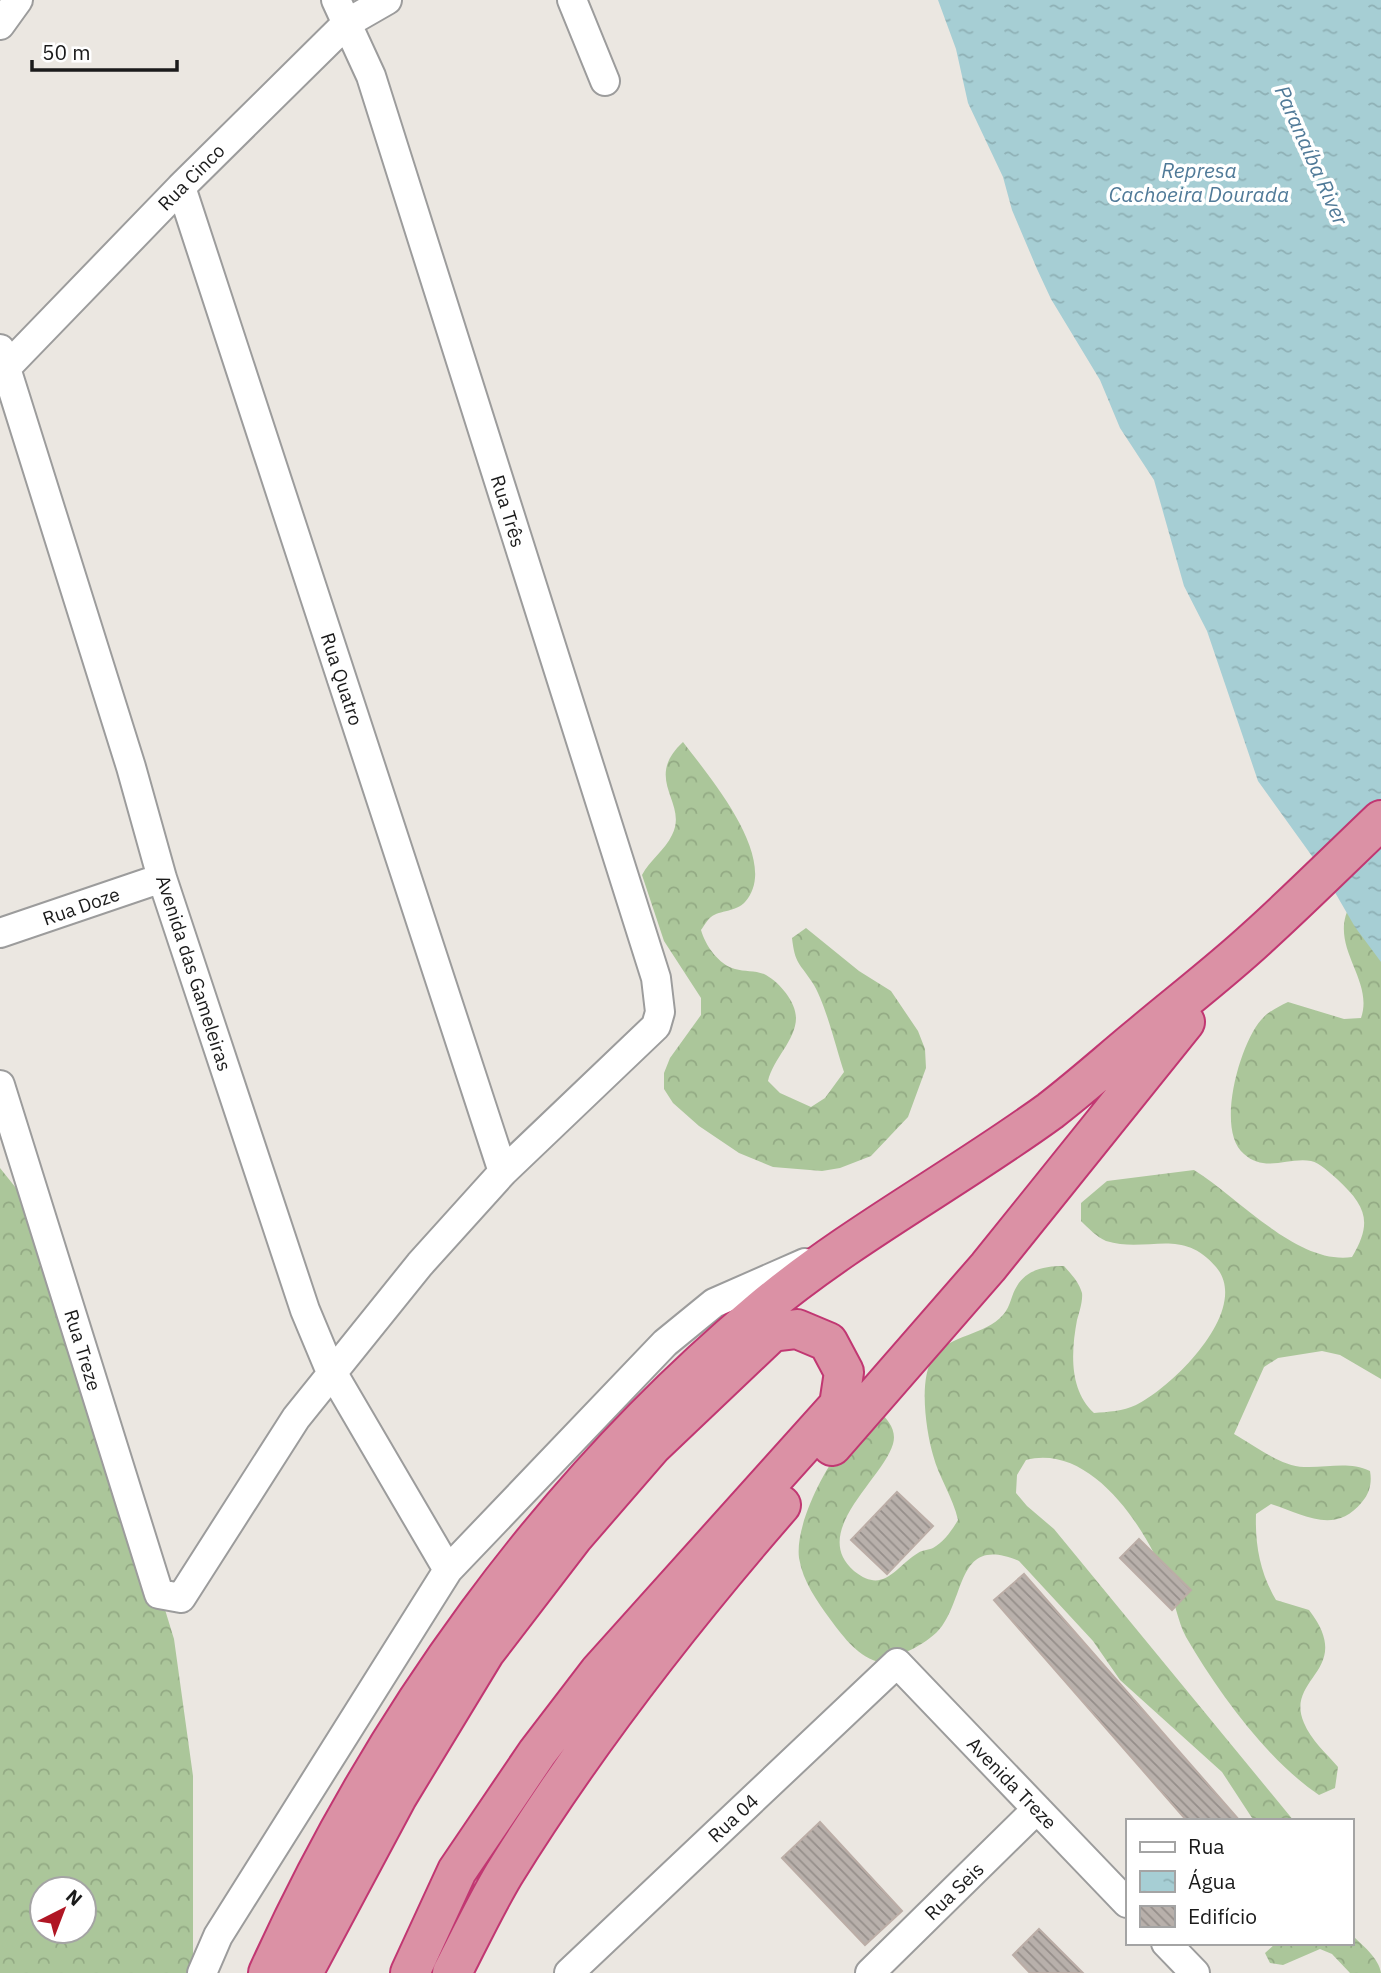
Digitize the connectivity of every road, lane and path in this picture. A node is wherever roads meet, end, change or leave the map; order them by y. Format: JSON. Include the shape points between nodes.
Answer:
{"nodes":[{"id":1,"x":18,"y":0,"type":"edge"},
{"id":2,"x":387,"y":0,"type":"edge"},
{"id":3,"x":572,"y":0,"type":"edge"},
{"id":4,"x":342,"y":12,"type":"edge"},
{"id":5,"x":0,"y":25,"type":"edge"},
{"id":6,"x":605,"y":81,"type":"dead end"},
{"id":7,"x":181,"y":187,"type":"junction"},
{"id":8,"x":3,"y":358,"type":"edge"},
{"id":9,"x":1381,"y":820,"type":"edge"},
{"id":10,"x":162,"y":878,"type":"junction"},
{"id":11,"x":0,"y":933,"type":"edge"},
{"id":12,"x":1255,"y":940,"type":"junction"},
{"id":13,"x":0,"y":1085,"type":"edge"},
{"id":14,"x":503,"y":1172,"type":"junction"},
{"id":15,"x":843,"y":1247,"type":"junction"},
{"id":16,"x":333,"y":1374,"type":"junction"},
{"id":17,"x":448,"y":1570,"type":"junction"},
{"id":18,"x":897,"y":1663,"type":"joint"},
{"id":19,"x":1037,"y":1809,"type":"junction"},
{"id":20,"x":1126,"y":1902,"type":"edge"},
{"id":21,"x":584,"y":1968,"type":"edge"},
{"id":22,"x":202,"y":1973,"type":"edge"},
{"id":23,"x":268,"y":1973,"type":"edge"},
{"id":24,"x":303,"y":1973,"type":"edge"},
{"id":25,"x":410,"y":1973,"type":"edge"},
{"id":26,"x":452,"y":1973,"type":"edge"},
{"id":27,"x":870,"y":1973,"type":"edge"}],
"edges":[{"from":1,"to":5,"type":"street"},
{"from":2,"to":4,"type":"street","name":"Rua Cinco"},
{"from":3,"to":6,"type":"street"},
{"from":4,"to":7,"type":"street","name":"Rua Cinco"},
{"from":4,"to":14,"type":"street","name":"Rua Três","via":[[371,76],[656,978],[660,1012],[656,1026]]},
{"from":7,"to":8,"type":"street","name":"Rua Cinco"},
{"from":7,"to":14,"type":"street","name":"Rua Quatro"},
{"from":8,"to":10,"type":"street","name":"Avenida das Gameleiras"},
{"from":9,"to":12,"type":"highway"},
{"from":10,"to":11,"type":"street","name":"Rua Doze"},
{"from":10,"to":16,"type":"street","name":"Avenida das Gameleiras","via":[[305,1310]]},
{"from":12,"to":15,"type":"highway","via":[[1052,1109]]},
{"from":12,"to":26,"type":"highway","via":[[1138,1077],[988,1267],[660,1649],[564,1781],[502,1877]]},
{"from":13,"to":16,"type":"street","name":"Rua Treze","via":[[159,1594],[180,1598],[296,1418]]},
{"from":14,"to":16,"type":"street","via":[[420,1264]]},
{"from":15,"to":17,"type":"street","via":[[714,1303],[675,1335]]},
{"from":15,"to":23,"type":"highway","via":[[762,1309],[666,1395],[531,1543],[399,1730],[298,1906]]},
{"from":16,"to":17,"type":"street","name":"Avenida das Gameleiras"},
{"from":17,"to":22,"type":"street","via":[[218,1936]]},
{"from":18,"to":19,"type":"street","name":"Avenida Treze"},
{"from":18,"to":21,"type":"street","name":"Rua 04"},
{"from":19,"to":20,"type":"street","name":"Avenida Treze"},
{"from":19,"to":27,"type":"street","name":"Rua Seis"},
{"from":24,"to":25,"type":"highway","via":[[397,1797],[485,1652],[573,1536],[652,1446],[772,1332],[797,1329],[828,1342],[844,1372],[839,1405],[617,1651],[537,1753],[457,1871]]}]}
